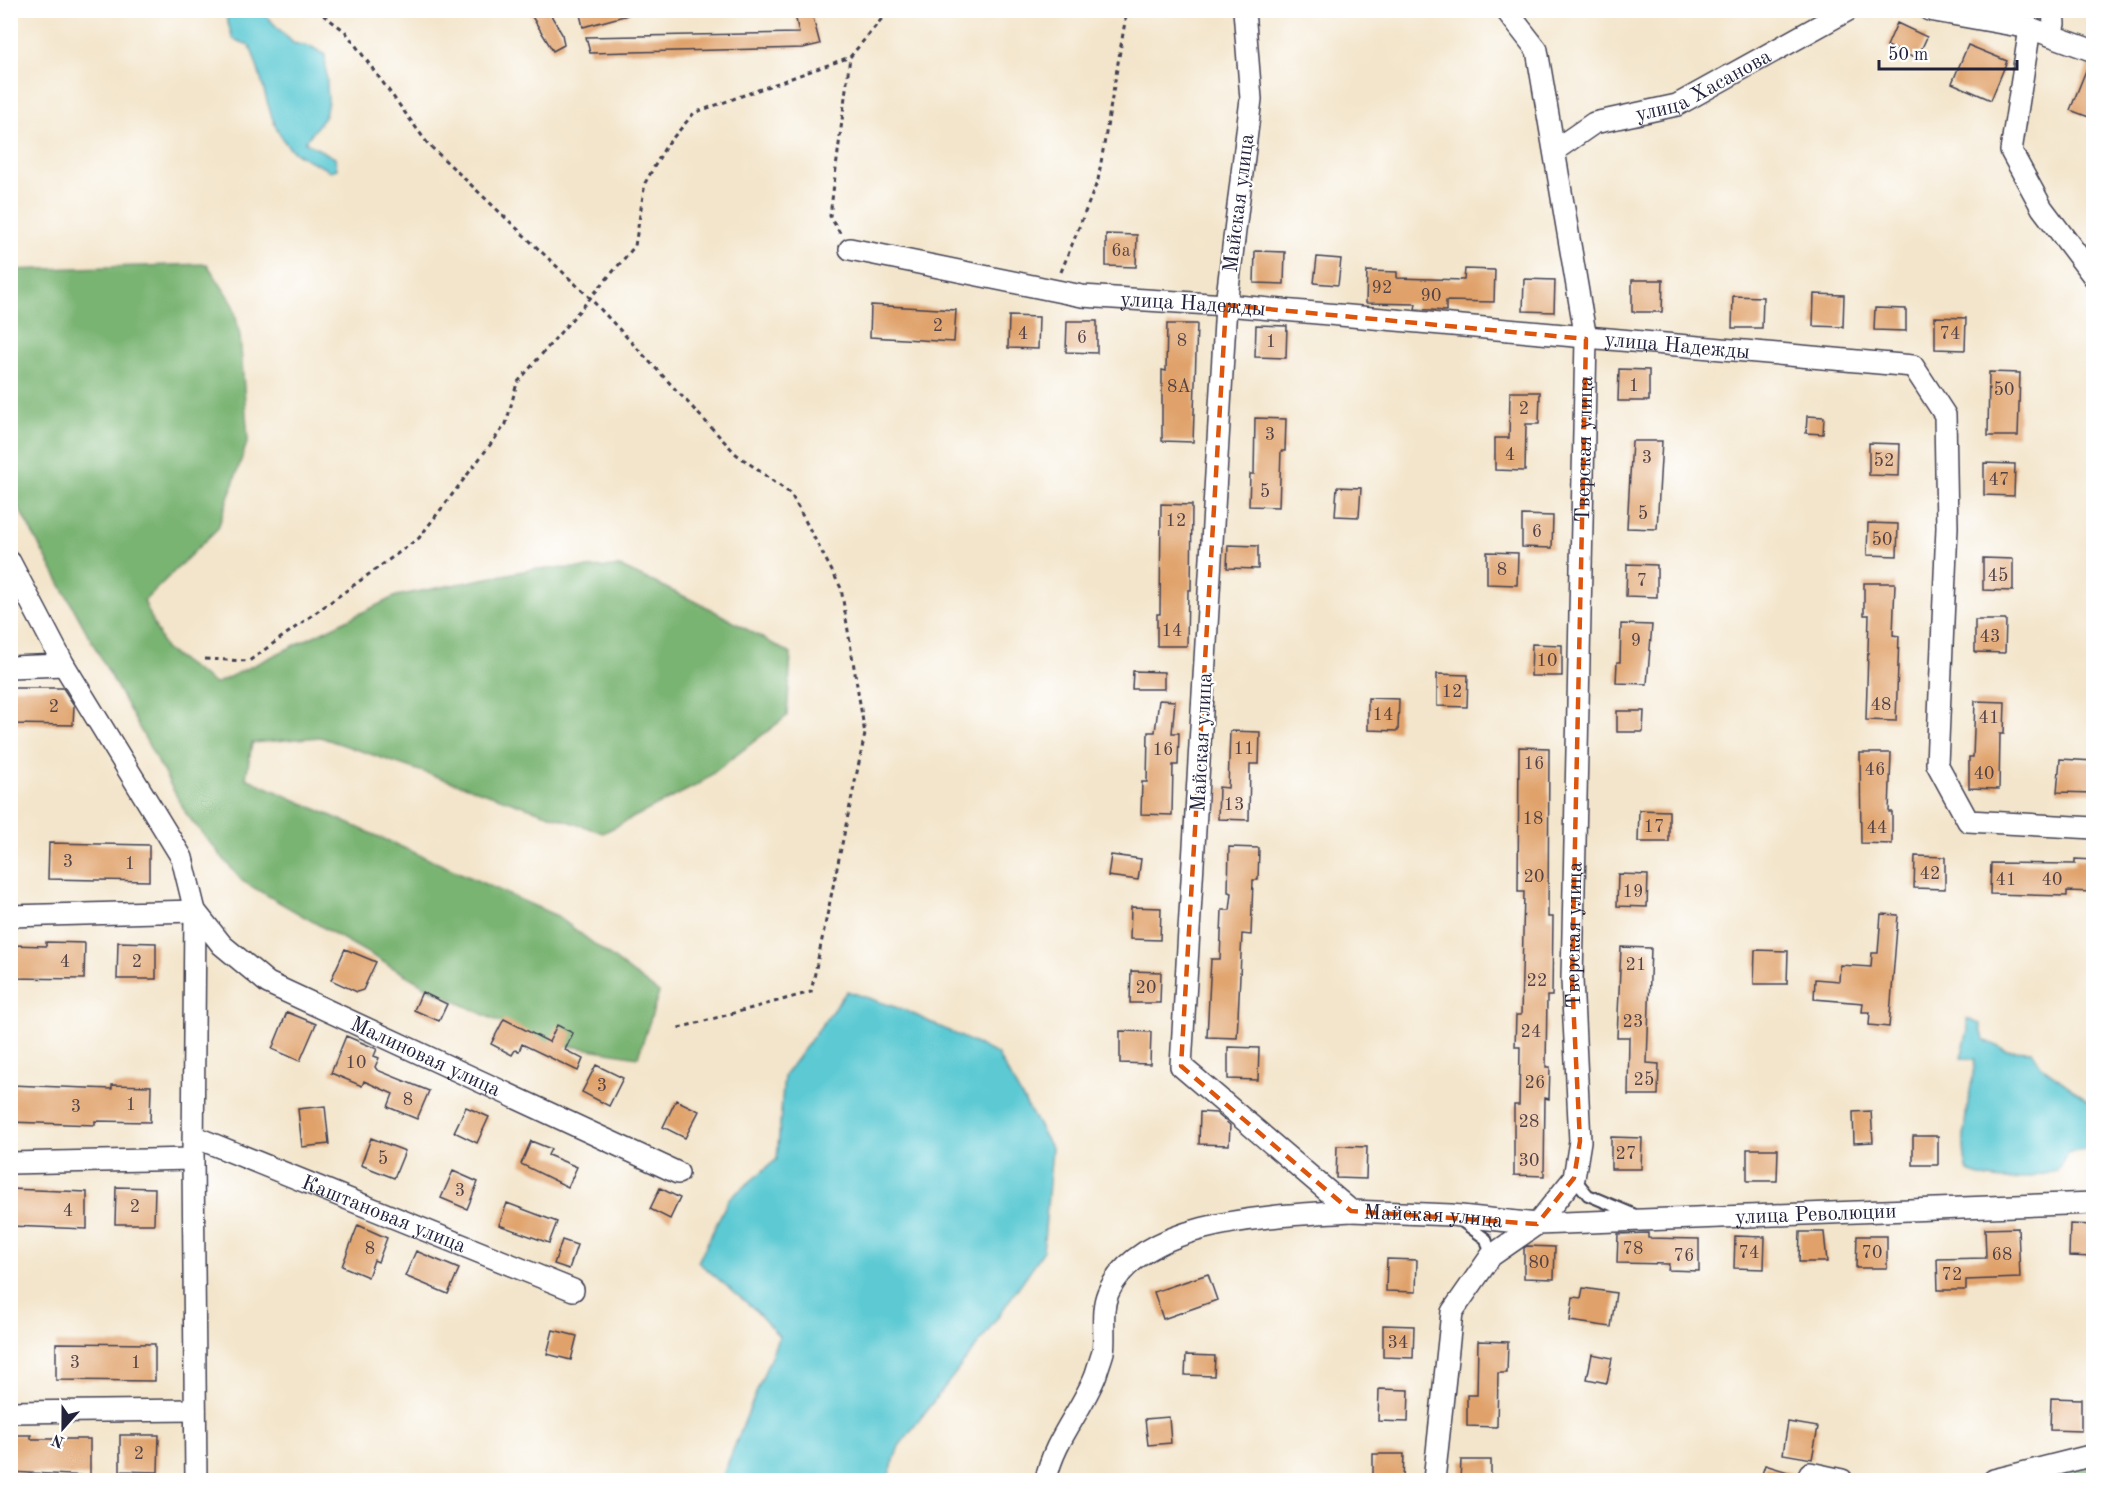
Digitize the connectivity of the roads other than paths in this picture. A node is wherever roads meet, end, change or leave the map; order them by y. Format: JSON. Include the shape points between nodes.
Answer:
{"nodes":[{"id":1,"x":1244,"y":10,"type":"edge"},
{"id":2,"x":1506,"y":10,"type":"edge"},
{"id":3,"x":1848,"y":10,"type":"edge"},
{"id":4,"x":1929,"y":10,"type":"edge"},
{"id":5,"x":2073,"y":10,"type":"edge"},
{"id":6,"x":2047,"y":24,"type":"edge"},
{"id":7,"x":2094,"y":51,"type":"edge"},
{"id":8,"x":1555,"y":150,"type":"junction"},
{"id":9,"x":850,"y":249,"type":"road end"},
{"id":10,"x":2094,"y":277,"type":"edge"},
{"id":11,"x":1227,"y":305,"type":"junction"},
{"id":12,"x":1586,"y":339,"type":"junction"},
{"id":13,"x":10,"y":562,"type":"edge"},
{"id":14,"x":64,"y":665,"type":"junction"},
{"id":15,"x":10,"y":667,"type":"edge"},
{"id":16,"x":2094,"y":828,"type":"edge"},
{"id":17,"x":195,"y":911,"type":"junction"},
{"id":18,"x":10,"y":916,"type":"edge"},
{"id":19,"x":195,"y":1137,"type":"junction"},
{"id":20,"x":193,"y":1159,"type":"junction"},
{"id":21,"x":10,"y":1162,"type":"edge"},
{"id":22,"x":678,"y":1173,"type":"dead end"},
{"id":23,"x":1574,"y":1178,"type":"junction"},
{"id":24,"x":2094,"y":1203,"type":"edge"},
{"id":25,"x":1351,"y":1211,"type":"junction"},
{"id":26,"x":1451,"y":1215,"type":"junction"},
{"id":27,"x":1650,"y":1219,"type":"junction"},
{"id":28,"x":1537,"y":1224,"type":"junction"},
{"id":29,"x":1491,"y":1256,"type":"junction"},
{"id":30,"x":573,"y":1290,"type":"dead end"},
{"id":31,"x":195,"y":1410,"type":"junction"},
{"id":32,"x":10,"y":1412,"type":"edge"},
{"id":33,"x":2094,"y":1455,"type":"edge"},
{"id":34,"x":1810,"y":1473,"type":"dead end"},
{"id":35,"x":196,"y":1480,"type":"edge"},
{"id":36,"x":1046,"y":1480,"type":"edge"},
{"id":37,"x":1434,"y":1480,"type":"edge"},
{"id":38,"x":1842,"y":1480,"type":"edge"},
{"id":39,"x":1994,"y":1480,"type":"edge"}],
"edges":[{"from":1,"to":11,"type":"street","name":"Майская улица","via":[[1251,99]]},
{"from":2,"to":8,"type":"street","name":"Тверская улица","via":[[1537,50]]},
{"from":3,"to":8,"type":"street","name":"улица Хасанова","via":[[1677,105],[1594,123]]},
{"from":4,"to":6,"type":"street"},
{"from":5,"to":6,"type":"street"},
{"from":6,"to":7,"type":"street"},
{"from":6,"to":10,"type":"street","via":[[2011,152],[2042,208]]},
{"from":8,"to":12,"type":"street","name":"Тверская улица"},
{"from":9,"to":11,"type":"street","name":"улица Надежды","via":[[1083,296]]},
{"from":11,"to":12,"type":"street","name":"улица Надежды"},
{"from":11,"to":25,"type":"street","name":"Майская улица","via":[[1181,1066]]},
{"from":12,"to":16,"type":"street","name":"улица Надежды","via":[[1913,366],[1945,415],[1947,527],[1936,764],[1968,820]]},
{"from":12,"to":23,"type":"street","name":"Тверская улица","via":[[1572,980],[1580,1141]]},
{"from":13,"to":14,"type":"street"},
{"from":14,"to":15,"type":"street"},
{"from":14,"to":17,"type":"street","via":[[182,858]]},
{"from":17,"to":18,"type":"street"},
{"from":17,"to":19,"type":"street"},
{"from":17,"to":22,"type":"street","name":"Малиновая улица","via":[[222,945],[268,983]]},
{"from":19,"to":20,"type":"street"},
{"from":19,"to":30,"type":"street","name":"Каштановая улица"},
{"from":20,"to":21,"type":"street"},
{"from":20,"to":31,"type":"street"},
{"from":23,"to":27,"type":"lane","via":[[1588,1195]]},
{"from":23,"to":28,"type":"street","name":"Тверская улица"},
{"from":24,"to":27,"type":"street","name":"улица Революции"},
{"from":25,"to":26,"type":"street","name":"Майская улица"},
{"from":25,"to":36,"type":"street","via":[[1238,1221],[1175,1236],[1120,1272],[1107,1295],[1103,1352],[1095,1377],[1054,1452]]},
{"from":26,"to":28,"type":"street","name":"Майская улица"},
{"from":26,"to":29,"type":"lane","via":[[1486,1239]]},
{"from":27,"to":28,"type":"street","name":"улица Революции"},
{"from":28,"to":29,"type":"street","name":"Тверская улица"},
{"from":29,"to":37,"type":"street","name":"Тверская улица","via":[[1452,1312]]},
{"from":31,"to":32,"type":"street"},
{"from":31,"to":35,"type":"street"},
{"from":33,"to":39,"type":"street"},
{"from":34,"to":38,"type":"street"}]}
